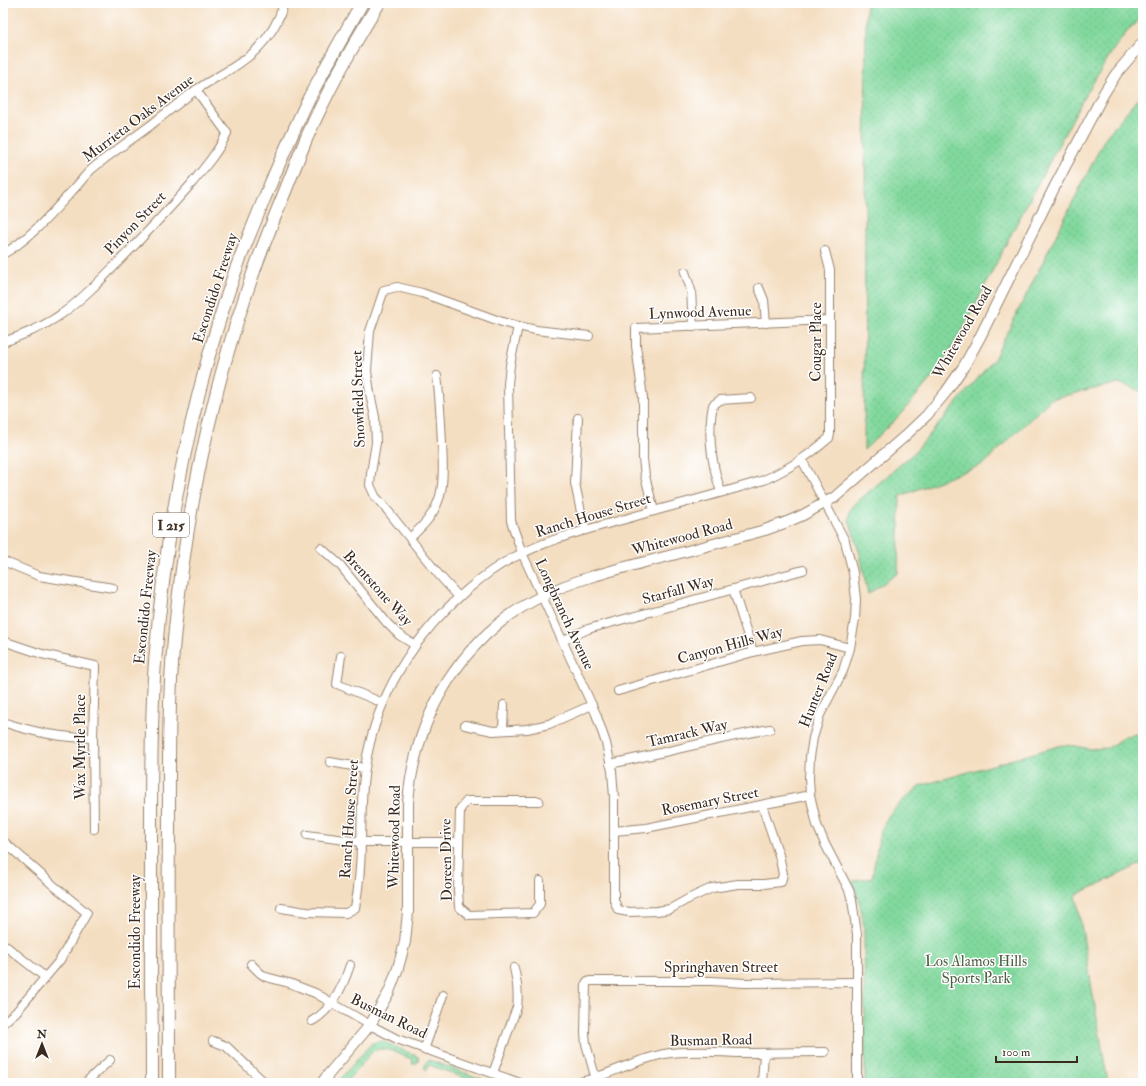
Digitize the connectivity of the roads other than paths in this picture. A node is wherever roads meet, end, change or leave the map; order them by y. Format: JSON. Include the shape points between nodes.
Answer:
{"nodes":[{"id":1,"x":284,"y":3,"type":"edge"},
{"id":2,"x":362,"y":3,"type":"edge"},
{"id":3,"x":379,"y":3,"type":"edge"},
{"id":4,"x":1143,"y":42,"type":"edge"},
{"id":5,"x":196,"y":90,"type":"junction"},
{"id":6,"x":825,"y":251,"type":"dead end"},
{"id":7,"x":3,"y":254,"type":"edge"},
{"id":8,"x":685,"y":272,"type":"dead end"},
{"id":9,"x":759,"y":288,"type":"dead end"},
{"id":10,"x":830,"y":320,"type":"junction"},
{"id":11,"x":766,"y":323,"type":"junction"},
{"id":12,"x":518,"y":326,"type":"junction"},
{"id":13,"x":692,"y":326,"type":"junction"},
{"id":14,"x":588,"y":336,"type":"dead end"},
{"id":15,"x":3,"y":342,"type":"edge"},
{"id":16,"x":437,"y":376,"type":"dead end"},
{"id":17,"x":751,"y":398,"type":"dead end"},
{"id":18,"x":578,"y":418,"type":"dead end"},
{"id":19,"x":830,"y":434,"type":"joint"},
{"id":20,"x":802,"y":460,"type":"junction"},
{"id":21,"x":721,"y":492,"type":"junction"},
{"id":22,"x":825,"y":503,"type":"junction"},
{"id":23,"x":654,"y":511,"type":"junction"},
{"id":24,"x":586,"y":530,"type":"junction"},
{"id":25,"x":410,"y":538,"type":"junction"},
{"id":26,"x":321,"y":548,"type":"dead end"},
{"id":27,"x":522,"y":553,"type":"junction"},
{"id":28,"x":3,"y":561,"type":"edge"},
{"id":29,"x":803,"y":570,"type":"dead end"},
{"id":30,"x":113,"y":588,"type":"dead end"},
{"id":31,"x":733,"y":589,"type":"junction"},
{"id":32,"x":542,"y":596,"type":"junction"},
{"id":33,"x":458,"y":597,"type":"junction"},
{"id":34,"x":3,"y":641,"type":"edge"},
{"id":35,"x":562,"y":641,"type":"junction"},
{"id":36,"x":415,"y":645,"type":"junction"},
{"id":37,"x":850,"y":648,"type":"junction"},
{"id":38,"x":753,"y":652,"type":"junction"},
{"id":39,"x":341,"y":656,"type":"dead end"},
{"id":40,"x":618,"y":691,"type":"dead end"},
{"id":41,"x":382,"y":703,"type":"junction"},
{"id":42,"x":592,"y":705,"type":"junction"},
{"id":43,"x":504,"y":706,"type":"dead end"},
{"id":44,"x":3,"y":722,"type":"edge"},
{"id":45,"x":465,"y":725,"type":"dead end"},
{"id":46,"x":770,"y":729,"type":"dead end"},
{"id":47,"x":503,"y":730,"type":"junction"},
{"id":48,"x":93,"y":738,"type":"junction"},
{"id":49,"x":330,"y":762,"type":"dead end"},
{"id":50,"x":610,"y":764,"type":"junction"},
{"id":51,"x":364,"y":768,"type":"junction"},
{"id":52,"x":810,"y":795,"type":"junction"},
{"id":53,"x":539,"y":801,"type":"dead end"},
{"id":54,"x":762,"y":805,"type":"junction"},
{"id":55,"x":94,"y":829,"type":"dead end"},
{"id":56,"x":614,"y":831,"type":"junction"},
{"id":57,"x":307,"y":835,"type":"dead end"},
{"id":58,"x":3,"y":841,"type":"edge"},
{"id":59,"x":361,"y":842,"type":"junction"},
{"id":60,"x":408,"y":842,"type":"junction"},
{"id":61,"x":459,"y":842,"type":"junction"},
{"id":62,"x":540,"y":881,"type":"dead end"},
{"id":63,"x":281,"y":908,"type":"dead end"},
{"id":64,"x":3,"y":944,"type":"edge"},
{"id":65,"x":251,"y":964,"type":"dead end"},
{"id":66,"x":350,"y":966,"type":"dead end"},
{"id":67,"x":514,"y":968,"type":"dead end"},
{"id":68,"x":45,"y":977,"type":"junction"},
{"id":69,"x":856,"y":982,"type":"junction"},
{"id":70,"x":443,"y":995,"type":"dead end"},
{"id":71,"x":332,"y":1003,"type":"junction"},
{"id":72,"x":312,"y":1021,"type":"dead end"},
{"id":73,"x":3,"y":1023,"type":"edge"},
{"id":74,"x":370,"y":1025,"type":"junction"},
{"id":75,"x":214,"y":1041,"type":"dead end"},
{"id":76,"x":424,"y":1050,"type":"junction"},
{"id":77,"x":825,"y":1052,"type":"dead end"},
{"id":78,"x":764,"y":1053,"type":"junction"},
{"id":79,"x":110,"y":1060,"type":"dead end"},
{"id":80,"x":493,"y":1073,"type":"junction"},
{"id":81,"x":596,"y":1081,"type":"edge"},
{"id":82,"x":85,"y":1083,"type":"edge"},
{"id":83,"x":152,"y":1083,"type":"edge"},
{"id":84,"x":169,"y":1083,"type":"edge"},
{"id":85,"x":265,"y":1083,"type":"edge"},
{"id":86,"x":322,"y":1083,"type":"edge"},
{"id":87,"x":520,"y":1083,"type":"edge"},
{"id":88,"x":577,"y":1083,"type":"edge"},
{"id":89,"x":762,"y":1083,"type":"edge"},
{"id":90,"x":857,"y":1083,"type":"edge"}],
"edges":[{"from":1,"to":5,"type":"street","name":"Murrieta Oaks Avenue","via":[[273,30],[257,49],[239,64]]},
{"from":2,"to":83,"type":"highway","name":"Escondido Freeway","number":"I 215","via":[[310,98],[248,238],[198,394],[181,470],[161,599],[152,707]]},
{"from":3,"to":84,"type":"highway","name":"Escondido Freeway","number":"I 215","via":[[323,105],[270,227],[230,344],[201,459],[180,585],[169,726]]},
{"from":4,"to":22,"type":"main road","name":"Whitewood Road","via":[[1116,74],[1091,116],[964,366],[946,392],[905,436],[846,489]]},
{"from":5,"to":7,"type":"street","name":"Murrieta Oaks Avenue","via":[[90,170],[31,234],[15,248]]},
{"from":5,"to":15,"type":"street","name":"Pinyon Street","via":[[227,133],[208,163],[152,228],[82,298],[52,320]]},
{"from":6,"to":10,"type":"street","name":"Cougar Place","via":[[830,270]]},
{"from":8,"to":13,"type":"street","via":[[691,290]]},
{"from":9,"to":11,"type":"street","via":[[764,300]]},
{"from":10,"to":11,"type":"street","name":"Lynwood Avenue"},
{"from":10,"to":19,"type":"street","name":"Cougar Place"},
{"from":11,"to":13,"type":"street","name":"Lynwood Avenue"},
{"from":12,"to":14,"type":"street","name":"Snowfield Street"},
{"from":12,"to":25,"type":"street","name":"Snowfield Street","via":[[422,293],[397,287],[384,290],[370,331],[367,371],[375,417],[376,443],[370,485],[375,496]]},
{"from":12,"to":27,"type":"street","name":"Longbranch Avenue","via":[[508,384],[509,447],[511,522]]},
{"from":13,"to":23,"type":"street","name":"Lynwood Avenue","via":[[636,328],[643,398],[643,459]]},
{"from":16,"to":25,"type":"street","via":[[443,467],[440,496],[431,515]]},
{"from":17,"to":21,"type":"street","via":[[720,400],[713,405],[712,452]]},
{"from":18,"to":24,"type":"street","via":[[575,483]]},
{"from":19,"to":20,"type":"street","name":"Ranch House Street","via":[[829,438]]},
{"from":20,"to":21,"type":"street","name":"Ranch House Street","via":[[764,480]]},
{"from":20,"to":22,"type":"street","name":"Hunter Road"},
{"from":21,"to":23,"type":"street","name":"Ranch House Street"},
{"from":22,"to":32,"type":"main road","name":"Whitewood Road","via":[[765,530],[596,576]]},
{"from":22,"to":37,"type":"street","name":"Hunter Road","via":[[844,541],[853,573],[856,599]]},
{"from":23,"to":24,"type":"street","name":"Ranch House Street"},
{"from":24,"to":27,"type":"street","name":"Ranch House Street","via":[[557,538]]},
{"from":25,"to":33,"type":"street"},
{"from":26,"to":36,"type":"street","name":"Brentstone Way","via":[[340,565],[387,623],[399,635]]},
{"from":27,"to":32,"type":"street","name":"Longbranch Avenue"},
{"from":27,"to":33,"type":"street","name":"Ranch House Street","via":[[491,571]]},
{"from":28,"to":30,"type":"street","via":[[39,576]]},
{"from":29,"to":31,"type":"street","name":"Starfall Way"},
{"from":31,"to":35,"type":"street","name":"Starfall Way","via":[[588,629]]},
{"from":31,"to":38,"type":"street"},
{"from":32,"to":35,"type":"street","name":"Longbranch Avenue"},
{"from":32,"to":60,"type":"main road","name":"Whitewood Road","via":[[498,624],[475,646],[434,704],[422,732],[409,785]]},
{"from":33,"to":36,"type":"street","name":"Ranch House Street"},
{"from":34,"to":48,"type":"street","name":"Wax Myrtle Place","via":[[42,654],[95,666]]},
{"from":35,"to":42,"type":"street","name":"Longbranch Avenue"},
{"from":36,"to":41,"type":"street","name":"Ranch House Street"},
{"from":37,"to":38,"type":"street","name":"Canyon Hills Way","via":[[820,640],[802,640]]},
{"from":37,"to":52,"type":"street","name":"Hunter Road","via":[[843,671],[820,715],[813,738]]},
{"from":38,"to":40,"type":"street","name":"Canyon Hills Way"},
{"from":39,"to":41,"type":"street","via":[[337,684]]},
{"from":41,"to":51,"type":"street","name":"Ranch House Street"},
{"from":42,"to":47,"type":"street","via":[[549,724],[527,729]]},
{"from":42,"to":50,"type":"street","name":"Longbranch Avenue","via":[[606,743]]},
{"from":43,"to":47,"type":"street"},
{"from":44,"to":48,"type":"street","via":[[25,729]]},
{"from":45,"to":47,"type":"street"},
{"from":46,"to":50,"type":"street","name":"Tamrack Way"},
{"from":48,"to":55,"type":"street","name":"Wax Myrtle Place"},
{"from":49,"to":51,"type":"street"},
{"from":50,"to":56,"type":"street","name":"Longbranch Avenue"},
{"from":51,"to":59,"type":"street","name":"Ranch House Street"},
{"from":52,"to":54,"type":"street","name":"Rosemary Street"},
{"from":52,"to":69,"type":"street","name":"Hunter Road","via":[[817,825],[852,900],[857,934]]},
{"from":53,"to":61,"type":"street","name":"Doreen Drive","via":[[467,801],[460,809]]},
{"from":54,"to":56,"type":"street","name":"Rosemary Street","via":[[646,828]]},
{"from":54,"to":56,"type":"street","name":"Longbranch Avenue","via":[[783,874],[781,882],[712,888],[670,909],[629,912],[618,910],[614,900]]},
{"from":57,"to":59,"type":"street"},
{"from":58,"to":68,"type":"street","via":[[87,913],[60,960]]},
{"from":59,"to":60,"type":"street"},
{"from":59,"to":63,"type":"street","name":"Ranch House Street","via":[[355,908],[346,913]]},
{"from":60,"to":61,"type":"street"},
{"from":60,"to":74,"type":"main road","name":"Whitewood Road","via":[[408,912],[405,942],[394,981]]},
{"from":61,"to":62,"type":"street","name":"Doreen Drive","via":[[459,907],[469,915],[533,913],[540,904]]},
{"from":64,"to":68,"type":"street"},
{"from":65,"to":71,"type":"street","name":"Busman Road","via":[[266,976],[304,988]]},
{"from":66,"to":71,"type":"street","via":[[346,979]]},
{"from":67,"to":80,"type":"street","via":[[518,984],[517,1007]]},
{"from":68,"to":73,"type":"street","via":[[16,1012]]},
{"from":69,"to":81,"type":"street","name":"Springhaven Street","via":[[590,981],[586,983],[585,1033]]},
{"from":69,"to":90,"type":"street","name":"Hunter Road"},
{"from":70,"to":76,"type":"street"},
{"from":71,"to":72,"type":"street"},
{"from":71,"to":74,"type":"street","name":"Busman Road"},
{"from":74,"to":76,"type":"street","name":"Busman Road"},
{"from":74,"to":86,"type":"main road","name":"Whitewood Road"},
{"from":75,"to":85,"type":"street","via":[[226,1046]]},
{"from":76,"to":80,"type":"street","name":"Busman Road"},
{"from":77,"to":78,"type":"street","name":"Busman Road"},
{"from":78,"to":81,"type":"street","name":"Busman Road","via":[[665,1054]]},
{"from":78,"to":89,"type":"street"},
{"from":79,"to":82,"type":"street"},
{"from":80,"to":87,"type":"street","name":"Busman Road"},
{"from":81,"to":88,"type":"street","name":"Busman Road"}]}
